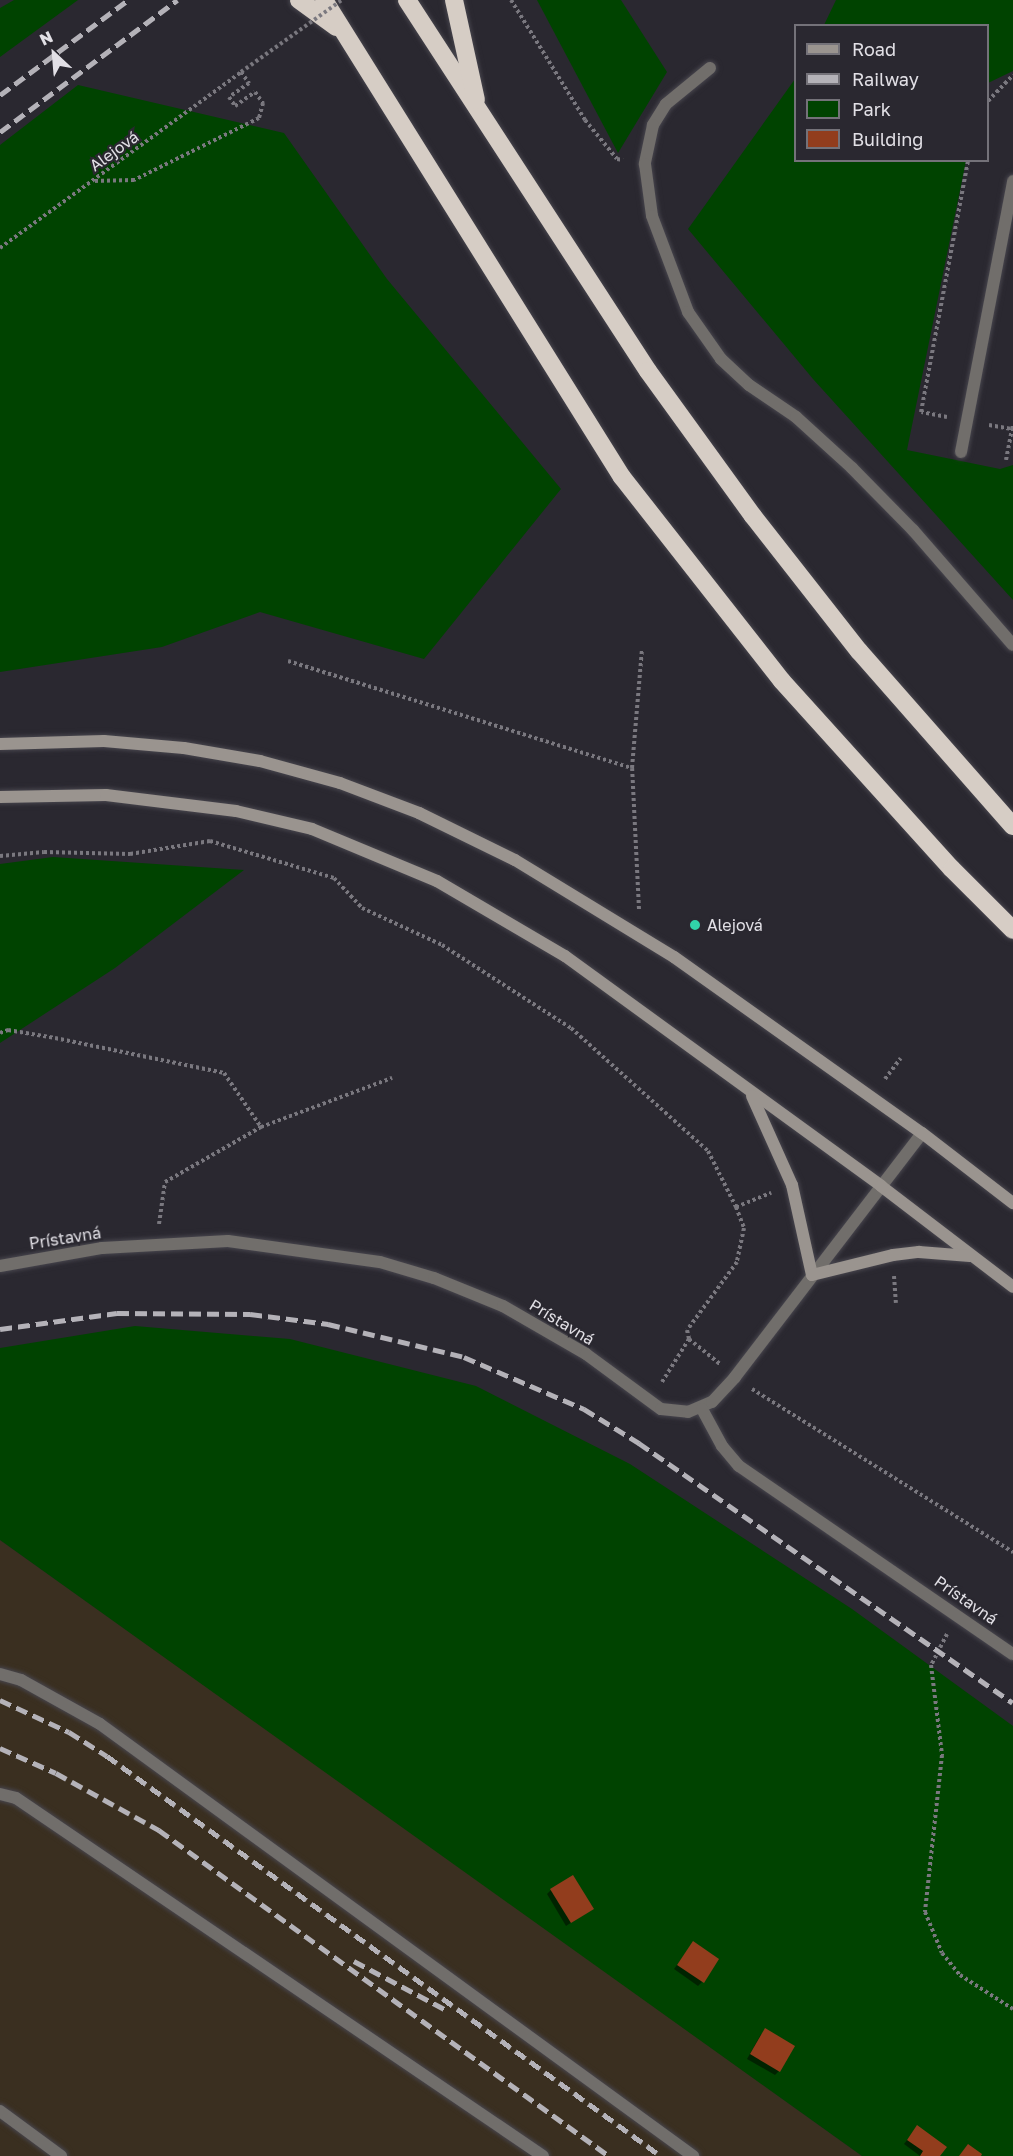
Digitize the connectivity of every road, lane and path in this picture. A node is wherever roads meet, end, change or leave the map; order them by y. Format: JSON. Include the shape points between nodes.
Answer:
{"nodes":[{"id":1,"x":299,"y":0,"type":"edge"},
{"id":2,"x":313,"y":0,"type":"edge"},
{"id":3,"x":324,"y":0,"type":"edge"},
{"id":4,"x":342,"y":0,"type":"edge"},
{"id":5,"x":407,"y":0,"type":"edge"},
{"id":6,"x":454,"y":0,"type":"edge"},
{"id":7,"x":510,"y":0,"type":"edge"},
{"id":8,"x":344,"y":33,"type":"junction"},
{"id":9,"x":710,"y":68,"type":"dead end"},
{"id":10,"x":241,"y":72,"type":"junction"},
{"id":11,"x":1013,"y":75,"type":"edge"},
{"id":12,"x":989,"y":99,"type":"edge"},
{"id":13,"x":478,"y":111,"type":"junction"},
{"id":14,"x":968,"y":162,"type":"edge"},
{"id":15,"x":645,"y":164,"type":"junction"},
{"id":16,"x":1013,"y":181,"type":"edge"},
{"id":17,"x":92,"y":182,"type":"junction"},
{"id":18,"x":0,"y":248,"type":"edge"},
{"id":19,"x":968,"y":421,"type":"junction"},
{"id":20,"x":1013,"y":427,"type":"edge"},
{"id":21,"x":1012,"y":436,"type":"edge"},
{"id":22,"x":961,"y":452,"type":"dead end"},
{"id":23,"x":1006,"y":460,"type":"dead end"},
{"id":24,"x":1013,"y":645,"type":"edge"},
{"id":25,"x":642,"y":650,"type":"dead end"},
{"id":26,"x":288,"y":661,"type":"dead end"},
{"id":27,"x":0,"y":744,"type":"edge"},
{"id":28,"x":632,"y":768,"type":"junction"},
{"id":29,"x":0,"y":797,"type":"edge"},
{"id":30,"x":1013,"y":826,"type":"edge"},
{"id":31,"x":0,"y":856,"type":"edge"},
{"id":32,"x":1013,"y":930,"type":"edge"},
{"id":33,"x":635,"y":933,"type":"junction"},
{"id":34,"x":0,"y":1033,"type":"edge"},
{"id":35,"x":901,"y":1058,"type":"dead end"},
{"id":36,"x":392,"y":1077,"type":"dead end"},
{"id":37,"x":885,"y":1080,"type":"dead end"},
{"id":38,"x":751,"y":1094,"type":"junction"},
{"id":39,"x":261,"y":1127,"type":"junction"},
{"id":40,"x":922,"y":1133,"type":"junction"},
{"id":41,"x":881,"y":1186,"type":"junction"},
{"id":42,"x":777,"y":1191,"type":"dead end"},
{"id":43,"x":1013,"y":1203,"type":"edge"},
{"id":44,"x":736,"y":1207,"type":"junction"},
{"id":45,"x":157,"y":1242,"type":"junction"},
{"id":46,"x":972,"y":1256,"type":"junction"},
{"id":47,"x":0,"y":1266,"type":"edge"},
{"id":48,"x":894,"y":1270,"type":"dead end"},
{"id":49,"x":812,"y":1275,"type":"junction"},
{"id":50,"x":1013,"y":1287,"type":"edge"},
{"id":51,"x":896,"y":1303,"type":"dead end"},
{"id":52,"x":689,"y":1339,"type":"junction"},
{"id":53,"x":735,"y":1377,"type":"junction"},
{"id":54,"x":646,"y":1400,"type":"junction"},
{"id":55,"x":702,"y":1409,"type":"junction"},
{"id":56,"x":1013,"y":1552,"type":"edge"},
{"id":57,"x":959,"y":1616,"type":"junction"},
{"id":58,"x":1013,"y":1654,"type":"edge"},
{"id":59,"x":0,"y":1674,"type":"edge"},
{"id":60,"x":0,"y":1794,"type":"edge"},
{"id":61,"x":1013,"y":2008,"type":"edge"},
{"id":62,"x":0,"y":2111,"type":"edge"},
{"id":63,"x":61,"y":2156,"type":"edge"},
{"id":64,"x":543,"y":2156,"type":"edge"},
{"id":65,"x":693,"y":2156,"type":"edge"}],
"edges":[{"from":1,"to":8,"type":"highway"},
{"from":2,"to":8,"type":"highway"},
{"from":3,"to":8,"type":"highway"},
{"from":4,"to":10,"type":"path","name":"Alejová","bridge":true},
{"from":5,"to":13,"type":"highway"},
{"from":6,"to":13,"type":"highway"},
{"from":7,"to":15,"type":"path","via":[[599,139],[617,159]]},
{"from":8,"to":32,"type":"highway","via":[[622,477],[782,681],[952,869]]},
{"from":9,"to":15,"type":"street","via":[[666,104],[653,125]]},
{"from":10,"to":17,"type":"path","name":"Alejová"},
{"from":10,"to":17,"type":"path","via":[[249,83],[230,97],[236,106],[255,92],[263,104],[259,118],[134,180]]},
{"from":11,"to":12,"type":"path"},
{"from":13,"to":30,"type":"highway","via":[[648,371],[753,516],[859,651]]},
{"from":14,"to":19,"type":"path","via":[[921,412]]},
{"from":15,"to":24,"type":"street","via":[[652,216],[668,264],[688,312],[721,359],[749,385],[796,417],[852,468],[913,530]]},
{"from":16,"to":19,"type":"street"},
{"from":17,"to":18,"type":"path","name":"Alejová"},
{"from":19,"to":20,"type":"path"},
{"from":19,"to":22,"type":"street"},
{"from":20,"to":21,"type":"path"},
{"from":21,"to":23,"type":"path"},
{"from":25,"to":28,"type":"path"},
{"from":26,"to":28,"type":"path"},
{"from":27,"to":33,"type":"main road","via":[[81,741],[174,747],[260,761],[340,783],[466,835]]},
{"from":28,"to":33,"type":"path","via":[[639,906]]},
{"from":29,"to":38,"type":"main road","via":[[106,795],[166,800],[312,829],[428,877],[478,903],[565,956]]},
{"from":31,"to":44,"type":"path","via":[[44,852],[130,854],[210,841],[334,878],[362,908],[442,945],[571,1028],[708,1151]]},
{"from":33,"to":40,"type":"main road"},
{"from":34,"to":39,"type":"path","via":[[8,1030],[55,1038],[224,1073]]},
{"from":35,"to":37,"type":"path"},
{"from":36,"to":39,"type":"path"},
{"from":38,"to":41,"type":"main road"},
{"from":38,"to":49,"type":"main road","via":[[792,1185]]},
{"from":39,"to":45,"type":"path","via":[[165,1182]]},
{"from":40,"to":41,"type":"street"},
{"from":40,"to":43,"type":"main road"},
{"from":41,"to":46,"type":"main road"},
{"from":41,"to":49,"type":"street"},
{"from":42,"to":44,"type":"path"},
{"from":44,"to":52,"type":"path","via":[[744,1228],[737,1262],[687,1330]]},
{"from":45,"to":47,"type":"street","name":"Prístavná"},
{"from":45,"to":54,"type":"street","name":"Prístavná","via":[[228,1240],[279,1245],[380,1262],[434,1278],[503,1306],[575,1348]]},
{"from":46,"to":49,"type":"main road","via":[[919,1252],[893,1255]]},
{"from":46,"to":50,"type":"main road"},
{"from":48,"to":51,"type":"path"},
{"from":49,"to":53,"type":"street"},
{"from":52,"to":53,"type":"path"},
{"from":52,"to":54,"type":"path"},
{"from":53,"to":55,"type":"street"},
{"from":53,"to":56,"type":"path","via":[[778,1408]]},
{"from":54,"to":55,"type":"street","name":"Prístavná","via":[[674,1414]]},
{"from":55,"to":57,"type":"street","name":"Prístavná","via":[[722,1446],[739,1466]]},
{"from":57,"to":58,"type":"street","name":"Prístavná"},
{"from":57,"to":61,"type":"path","via":[[936,1649],[931,1665],[942,1755],[925,1912],[942,1953],[960,1976]]},
{"from":59,"to":65,"type":"street","via":[[21,1680],[100,1724]]},
{"from":60,"to":64,"type":"street","via":[[16,1798]]},
{"from":62,"to":63,"type":"street"}]}
